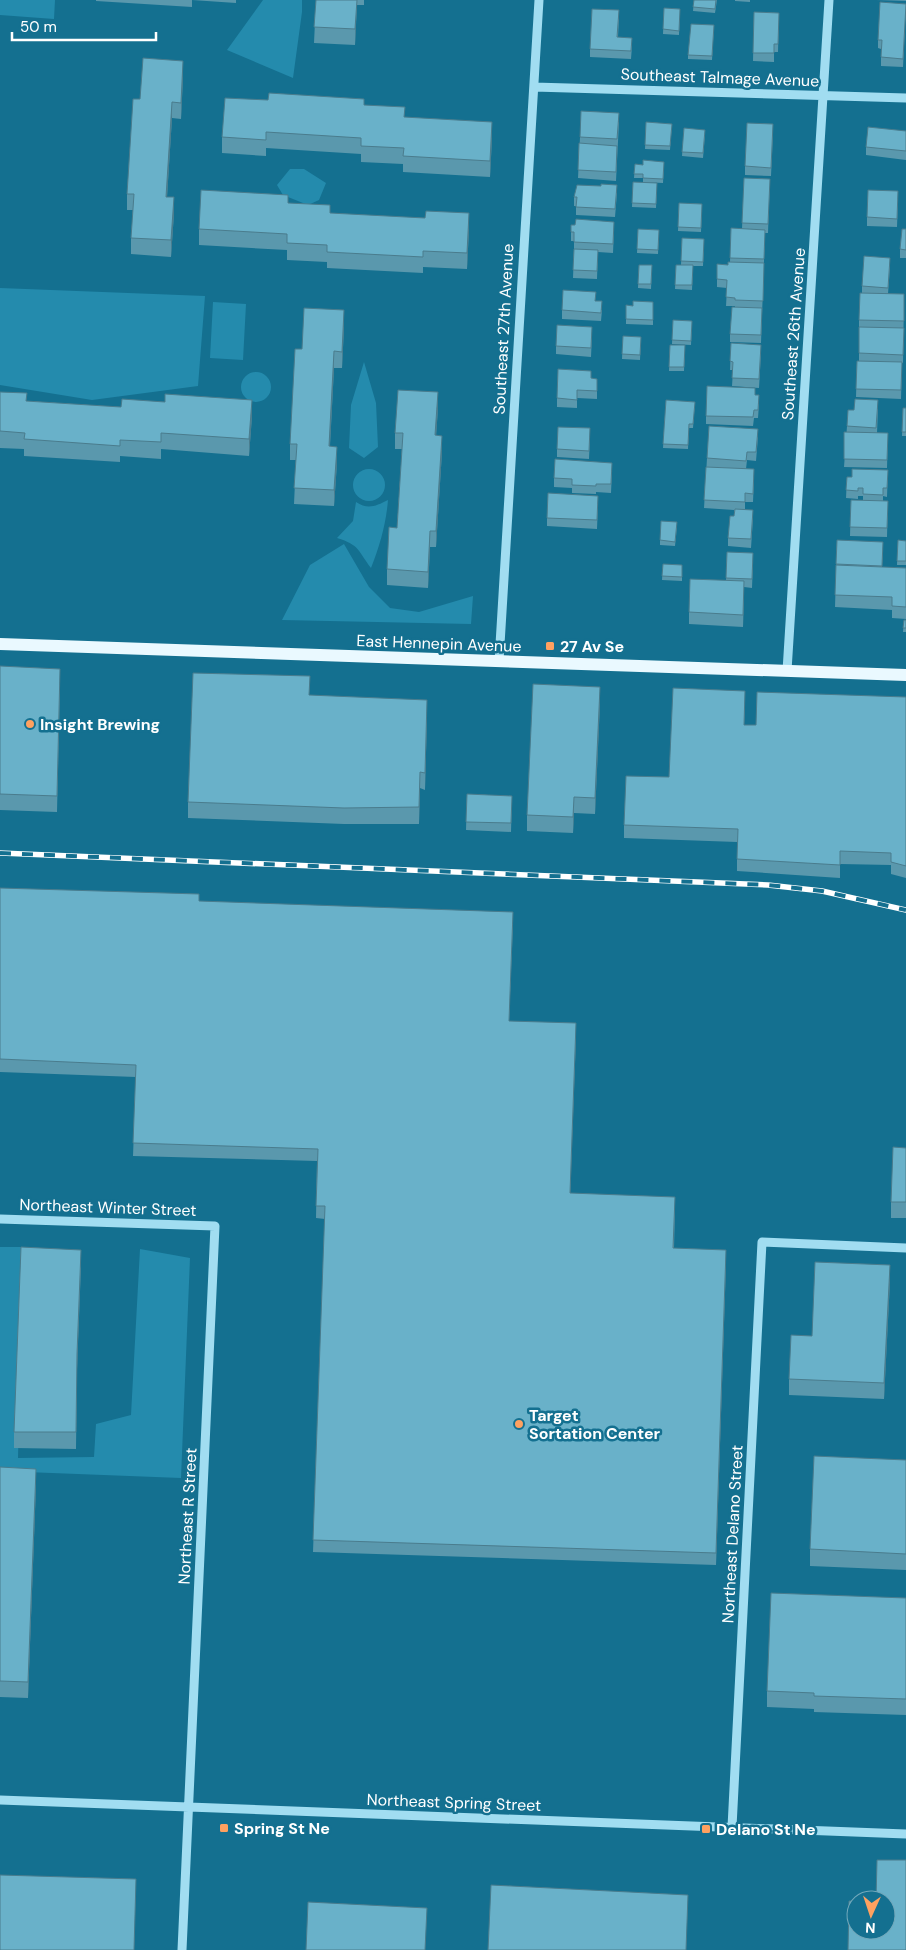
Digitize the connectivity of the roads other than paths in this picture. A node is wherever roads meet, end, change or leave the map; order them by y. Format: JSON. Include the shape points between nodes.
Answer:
{"nodes":[{"id":1,"x":539,"y":0,"type":"edge"},
{"id":2,"x":829,"y":0,"type":"edge"},
{"id":3,"x":534,"y":86,"type":"junction"},
{"id":4,"x":823,"y":95,"type":"junction"},
{"id":5,"x":906,"y":98,"type":"edge"},
{"id":6,"x":0,"y":644,"type":"edge"},
{"id":7,"x":499,"y":661,"type":"junction"},
{"id":8,"x":787,"y":671,"type":"junction"},
{"id":9,"x":906,"y":675,"type":"edge"},
{"id":10,"x":0,"y":1219,"type":"edge"},
{"id":11,"x":215,"y":1226,"type":"joint"},
{"id":12,"x":906,"y":1248,"type":"edge"},
{"id":13,"x":0,"y":1800,"type":"edge"},
{"id":14,"x":187,"y":1807,"type":"junction"},
{"id":15,"x":732,"y":1827,"type":"junction"},
{"id":16,"x":906,"y":1834,"type":"edge"},
{"id":17,"x":182,"y":1950,"type":"edge"}],
"edges":[{"from":1,"to":3,"type":"street","name":"Southeast 27th Avenue"},
{"from":2,"to":4,"type":"street","name":"Southeast 26th Avenue"},
{"from":3,"to":4,"type":"street","name":"Southeast Talmage Avenue"},
{"from":3,"to":7,"type":"street","name":"Southeast 27th Avenue"},
{"from":4,"to":5,"type":"street","name":"Southeast Talmage Avenue"},
{"from":4,"to":8,"type":"street","name":"Southeast 26th Avenue"},
{"from":6,"to":7,"type":"main road","name":"East Hennepin Avenue"},
{"from":7,"to":8,"type":"main road","name":"East Hennepin Avenue"},
{"from":8,"to":9,"type":"main road","name":"East Hennepin Avenue"},
{"from":10,"to":11,"type":"street","name":"Northeast Winter Street"},
{"from":11,"to":14,"type":"street","name":"Northeast R Street"},
{"from":12,"to":15,"type":"street","name":"Northeast Delano Street","via":[[762,1242]]},
{"from":13,"to":14,"type":"street","name":"Northeast Spring Street"},
{"from":14,"to":15,"type":"street","name":"Northeast Spring Street"},
{"from":14,"to":17,"type":"street","name":"Northeast R Street"},
{"from":15,"to":16,"type":"street","name":"Northeast Spring Street"}]}
